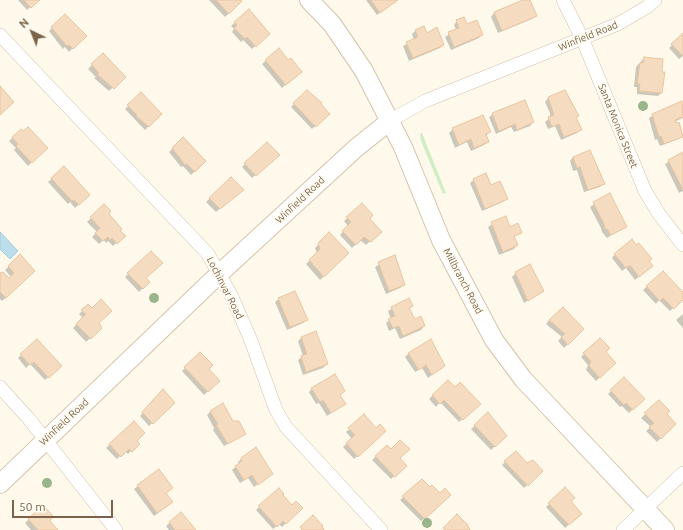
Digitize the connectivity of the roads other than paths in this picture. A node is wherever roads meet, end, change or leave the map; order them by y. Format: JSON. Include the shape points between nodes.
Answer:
{"nodes":[{"id":1,"x":309,"y":0,"type":"edge"},
{"id":2,"x":563,"y":0,"type":"edge"},
{"id":3,"x":655,"y":0,"type":"edge"},
{"id":4,"x":0,"y":35,"type":"edge"},
{"id":5,"x":582,"y":38,"type":"junction"},
{"id":6,"x":391,"y":120,"type":"junction"},
{"id":7,"x":683,"y":245,"type":"edge"},
{"id":8,"x":219,"y":274,"type":"junction"},
{"id":9,"x":0,"y":387,"type":"edge"},
{"id":10,"x":46,"y":440,"type":"junction"},
{"id":11,"x":683,"y":473,"type":"edge"},
{"id":12,"x":0,"y":484,"type":"edge"},
{"id":13,"x":645,"y":509,"type":"junction"},
{"id":14,"x":116,"y":530,"type":"edge"},
{"id":15,"x":381,"y":530,"type":"edge"},
{"id":16,"x":623,"y":530,"type":"edge"},
{"id":17,"x":665,"y":530,"type":"edge"}],
"edges":[{"from":1,"to":6,"type":"main road","name":"Millbranch Road","via":[[332,24],[364,71]]},
{"from":2,"to":5,"type":"street","name":"Santa Monica Street"},
{"from":3,"to":5,"type":"street","name":"Winfield Road","via":[[618,24]]},
{"from":4,"to":8,"type":"street","name":"Lochinvar Road","via":[[208,254]]},
{"from":5,"to":6,"type":"street","name":"Winfield Road","via":[[425,101]]},
{"from":5,"to":7,"type":"street","name":"Santa Monica Street","via":[[645,191]]},
{"from":6,"to":8,"type":"main road","name":"Winfield Road","via":[[356,148]]},
{"from":6,"to":13,"type":"main road","name":"Millbranch Road","via":[[441,240],[494,340],[522,379]]},
{"from":8,"to":10,"type":"main road","name":"Winfield Road"},
{"from":8,"to":15,"type":"street","name":"Lochinvar Road","via":[[247,331],[276,410],[286,428]]},
{"from":9,"to":10,"type":"street"},
{"from":10,"to":12,"type":"main road","name":"Winfield Road"},
{"from":10,"to":14,"type":"street"},
{"from":11,"to":13,"type":"street"},
{"from":13,"to":16,"type":"street"},
{"from":13,"to":17,"type":"main road","name":"Millbranch Road"}]}
